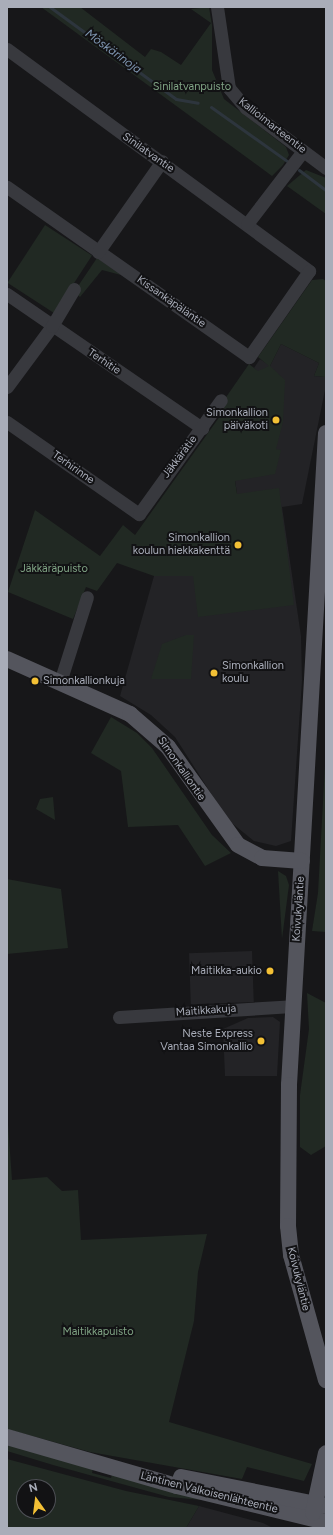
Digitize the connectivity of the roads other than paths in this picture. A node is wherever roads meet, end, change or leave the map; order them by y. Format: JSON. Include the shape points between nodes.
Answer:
{"nodes":[{"id":1,"x":217,"y":7,"type":"edge"},
{"id":2,"x":7,"y":50,"type":"edge"},
{"id":3,"x":303,"y":151,"type":"junction"},
{"id":4,"x":162,"y":162,"type":"junction"},
{"id":5,"x":326,"y":168,"type":"edge"},
{"id":6,"x":7,"y":187,"type":"edge"},
{"id":7,"x":247,"y":224,"type":"junction"},
{"id":8,"x":98,"y":252,"type":"junction"},
{"id":9,"x":309,"y":270,"type":"joint"},
{"id":10,"x":74,"y":288,"type":"dead end"},
{"id":11,"x":7,"y":294,"type":"edge"},
{"id":12,"x":52,"y":326,"type":"junction"},
{"id":13,"x":7,"y":387,"type":"edge"},
{"id":14,"x":221,"y":400,"type":"dead end"},
{"id":15,"x":7,"y":422,"type":"edge"},
{"id":16,"x":202,"y":428,"type":"junction"},
{"id":17,"x":326,"y":433,"type":"edge"},
{"id":18,"x":139,"y":514,"type":"joint"},
{"id":19,"x":87,"y":597,"type":"dead end"},
{"id":20,"x":7,"y":659,"type":"edge"},
{"id":21,"x":60,"y":682,"type":"junction"},
{"id":22,"x":302,"y":861,"type":"junction"},
{"id":23,"x":292,"y":1006,"type":"junction"},
{"id":24,"x":119,"y":1017,"type":"dead end"},
{"id":25,"x":321,"y":1344,"type":"edge"},
{"id":26,"x":326,"y":1380,"type":"edge"},
{"id":27,"x":7,"y":1437,"type":"edge"},
{"id":28,"x":326,"y":1453,"type":"edge"},
{"id":29,"x":93,"y":1462,"type":"junction"},
{"id":30,"x":322,"y":1504,"type":"edge"},
{"id":31,"x":314,"y":1523,"type":"edge"}],
"edges":[{"from":1,"to":3,"type":"street","name":"Kallioimarteentie","via":[[229,88],[246,108]]},
{"from":2,"to":4,"type":"street","name":"Sinilatvantie"},
{"from":3,"to":5,"type":"street","name":"Kallioimarteentie"},
{"from":3,"to":7,"type":"street"},
{"from":4,"to":7,"type":"street","name":"Sinilatvantie"},
{"from":4,"to":8,"type":"street"},
{"from":6,"to":8,"type":"street","name":"Kissankäpäläntie"},
{"from":7,"to":9,"type":"street","name":"Sinilatvantie"},
{"from":8,"to":9,"type":"street","name":"Kissankäpäläntie","via":[[249,357]]},
{"from":10,"to":12,"type":"street"},
{"from":11,"to":12,"type":"street","name":"Terhitie"},
{"from":12,"to":13,"type":"street"},
{"from":12,"to":16,"type":"street","name":"Terhitie"},
{"from":14,"to":16,"type":"street","name":"Jäkkärätie"},
{"from":15,"to":18,"type":"street","name":"Terhirinne"},
{"from":16,"to":18,"type":"street","name":"Jäkkärätie"},
{"from":17,"to":22,"type":"main road","name":"Koivukyläntie"},
{"from":19,"to":21,"type":"street"},
{"from":20,"to":21,"type":"main road","name":"Simonkalliontie"},
{"from":21,"to":22,"type":"main road","name":"Simonkalliontie","via":[[120,708],[155,732],[238,845],[262,858]]},
{"from":22,"to":23,"type":"main road","name":"Koivukyläntie"},
{"from":23,"to":24,"type":"street","name":"Maitikkakuja"},
{"from":23,"to":25,"type":"main road","name":"Koivukyläntie","via":[[288,1241]]},
{"from":25,"to":26,"type":"main road","name":"Koivukyläntie"},
{"from":27,"to":29,"type":"main road","name":"Läntinen Valkoisenlähteentie"},
{"from":28,"to":30,"type":"main road"},
{"from":29,"to":30,"type":"main road","name":"Läntinen Valkoisenlähteentie"},
{"from":29,"to":31,"type":"main road","name":"Läntinen Valkoisenlähteentie"},
{"from":30,"to":31,"type":"main road"}]}
